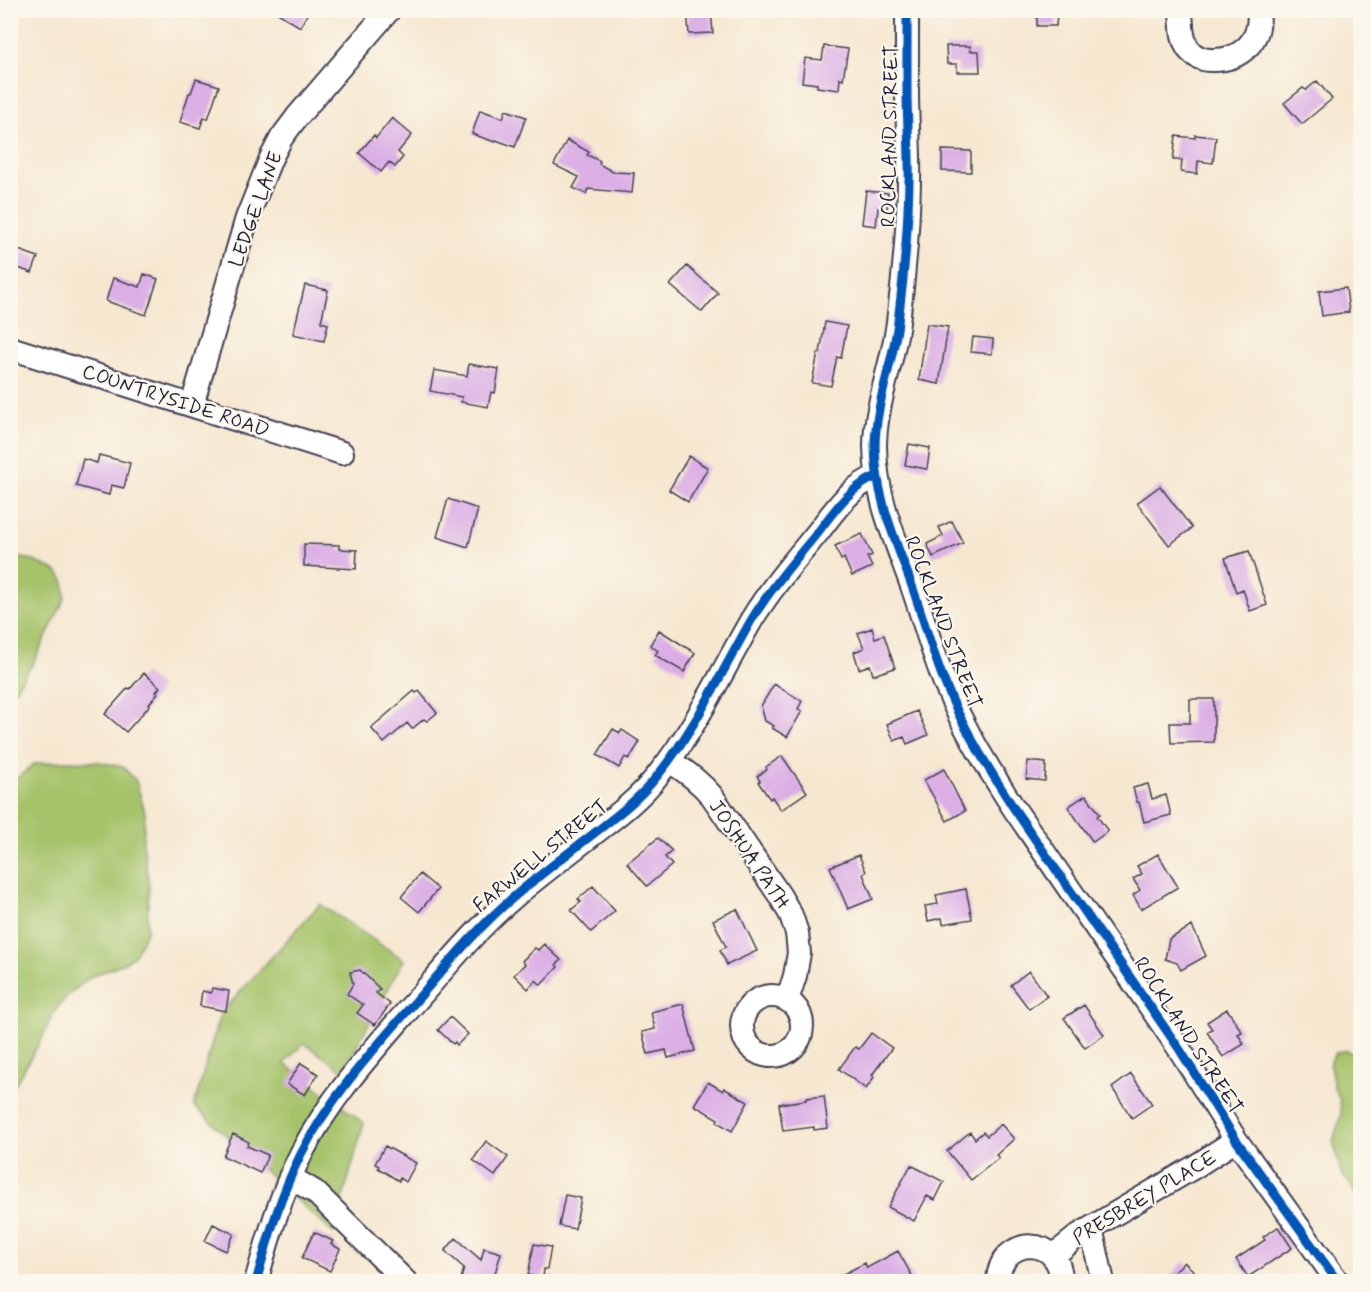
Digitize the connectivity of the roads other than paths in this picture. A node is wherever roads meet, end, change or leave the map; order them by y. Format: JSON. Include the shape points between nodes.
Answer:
{"nodes":[{"id":1,"x":389,"y":10,"type":"edge"},
{"id":2,"x":908,"y":10,"type":"edge"},
{"id":3,"x":1181,"y":10,"type":"edge"},
{"id":4,"x":1258,"y":10,"type":"edge"},
{"id":5,"x":10,"y":348,"type":"edge"},
{"id":6,"x":192,"y":405,"type":"junction"},
{"id":7,"x":342,"y":453,"type":"dead end"},
{"id":8,"x":877,"y":476,"type":"junction"},
{"id":9,"x":669,"y":761,"type":"junction"},
{"id":10,"x":787,"y":1000,"type":"dead end"},
{"id":11,"x":1236,"y":1140,"type":"junction"},
{"id":12,"x":290,"y":1177,"type":"junction"},
{"id":13,"x":1091,"y":1228,"type":"junction"},
{"id":14,"x":1053,"y":1256,"type":"junction"},
{"id":15,"x":256,"y":1281,"type":"edge"},
{"id":16,"x":406,"y":1281,"type":"edge"},
{"id":17,"x":998,"y":1281,"type":"edge"},
{"id":18,"x":1061,"y":1281,"type":"edge"},
{"id":19,"x":1103,"y":1281,"type":"edge"},
{"id":20,"x":1338,"y":1281,"type":"edge"}],
"edges":[{"from":1,"to":6,"type":"street","name":"LEDGE LANE","via":[[297,117],[271,158],[247,218]]},
{"from":2,"to":8,"type":"street","name":"ROCKLAND STREET","via":[[909,183],[898,324],[876,424]]},
{"from":3,"to":4,"type":"street","via":[[1188,48],[1195,56],[1216,61],[1239,55],[1248,47],[1254,39]]},
{"from":5,"to":6,"type":"street","name":"COUNTRYSIDE ROAD"},
{"from":6,"to":7,"type":"street","name":"COUNTRYSIDE ROAD"},
{"from":8,"to":9,"type":"street","name":"FARWELL STREET","via":[[848,495],[784,573]]},
{"from":8,"to":11,"type":"street","name":"ROCKLAND STREET","via":[[888,524],[958,713],[1013,807]]},
{"from":9,"to":10,"type":"street","name":"JOSHUA PATH","via":[[685,770],[712,796],[791,915],[799,953]]},
{"from":9,"to":12,"type":"street","name":"FARWELL STREET","via":[[626,809],[518,893],[459,951],[350,1079],[314,1131]]},
{"from":11,"to":13,"type":"street","name":"PRESBREY PLACE"},
{"from":11,"to":20,"type":"street","name":"ROCKLAND STREET"},
{"from":12,"to":15,"type":"street","name":"FARWELL STREET"},
{"from":12,"to":16,"type":"street","via":[[315,1192]]},
{"from":13,"to":14,"type":"street","name":"PRESBREY PLACE"},
{"from":13,"to":19,"type":"street"},
{"from":14,"to":17,"type":"street","name":"PRESBREY PLACE","via":[[1036,1246],[1020,1247],[1001,1264]]},
{"from":14,"to":18,"type":"street","name":"PRESBREY PLACE","via":[[1061,1270]]}]}
